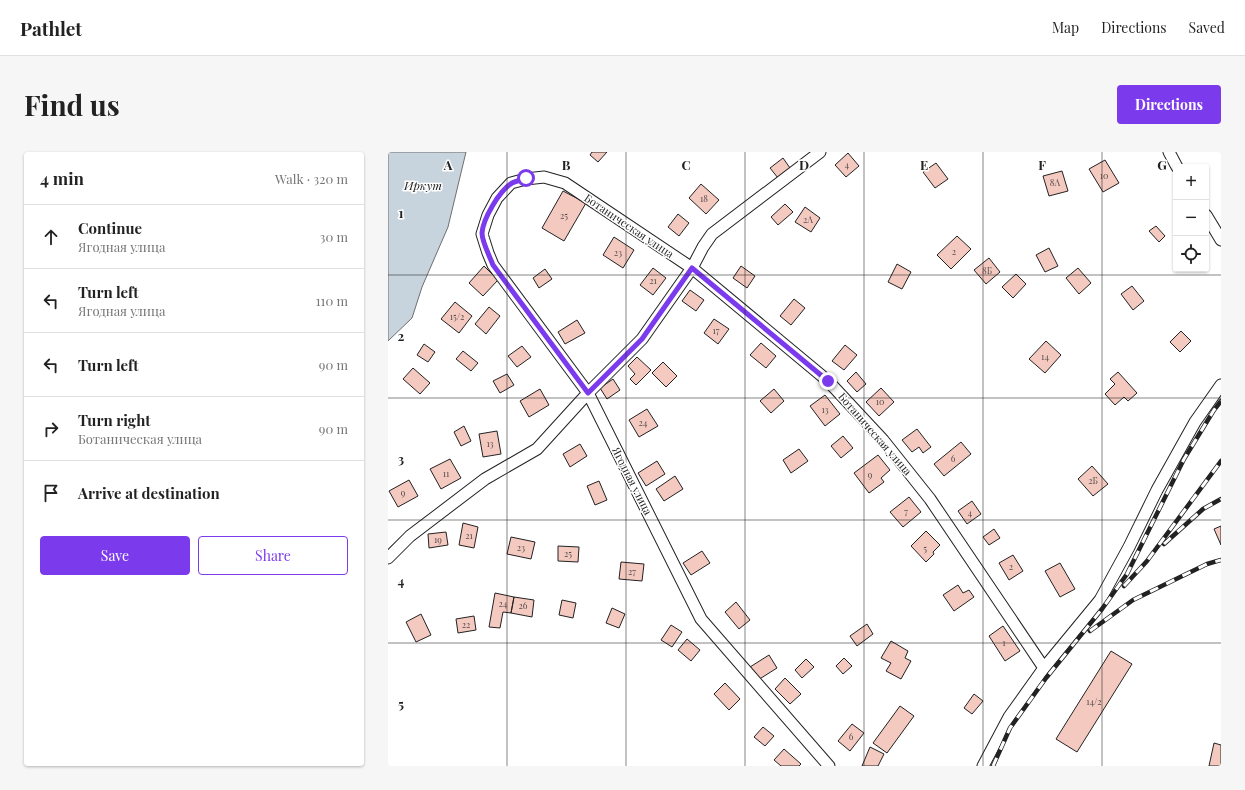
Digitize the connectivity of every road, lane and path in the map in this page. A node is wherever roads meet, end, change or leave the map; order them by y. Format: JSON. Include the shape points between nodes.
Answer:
{"nodes":[{"id":1,"x":820,"y":152,"type":"edge"},
{"id":2,"x":1169,"y":152,"type":"edge"},
{"id":3,"x":1175,"y":164,"type":"edge"},
{"id":4,"x":511,"y":183,"type":"joint"},
{"id":5,"x":1209,"y":220,"type":"edge"},
{"id":6,"x":1221,"y":240,"type":"edge"},
{"id":7,"x":692,"y":268,"type":"junction"},
{"id":8,"x":1221,"y":385,"type":"edge"},
{"id":9,"x":588,"y":393,"type":"junction"},
{"id":10,"x":388,"y":558,"type":"edge"},
{"id":11,"x":1044,"y":668,"type":"junction"},
{"id":12,"x":829,"y":766,"type":"edge"},
{"id":13,"x":984,"y":766,"type":"edge"}],
"edges":[{"from":1,"to":7,"type":"street","via":[[712,234]]},
{"from":2,"to":3,"type":"street"},
{"from":4,"to":7,"type":"street","name":"Ботаническая улица","via":[[526,178],[544,177],[565,182]]},
{"from":4,"to":9,"type":"street","name":"Ягодная улица","via":[[488,215],[482,234],[488,253],[493,265]]},
{"from":5,"to":6,"type":"street"},
{"from":7,"to":9,"type":"street","via":[[642,339]]},
{"from":7,"to":11,"type":"street","name":"Ботаническая улица","via":[[828,381],[883,440],[930,499]]},
{"from":8,"to":11,"type":"street","via":[[1195,422],[1100,600]]},
{"from":9,"to":10,"type":"street","via":[[537,449],[485,479],[410,536]]},
{"from":9,"to":12,"type":"street","name":"Ягодная улица","via":[[701,619]]},
{"from":11,"to":13,"type":"street","via":[[1008,718]]}]}
